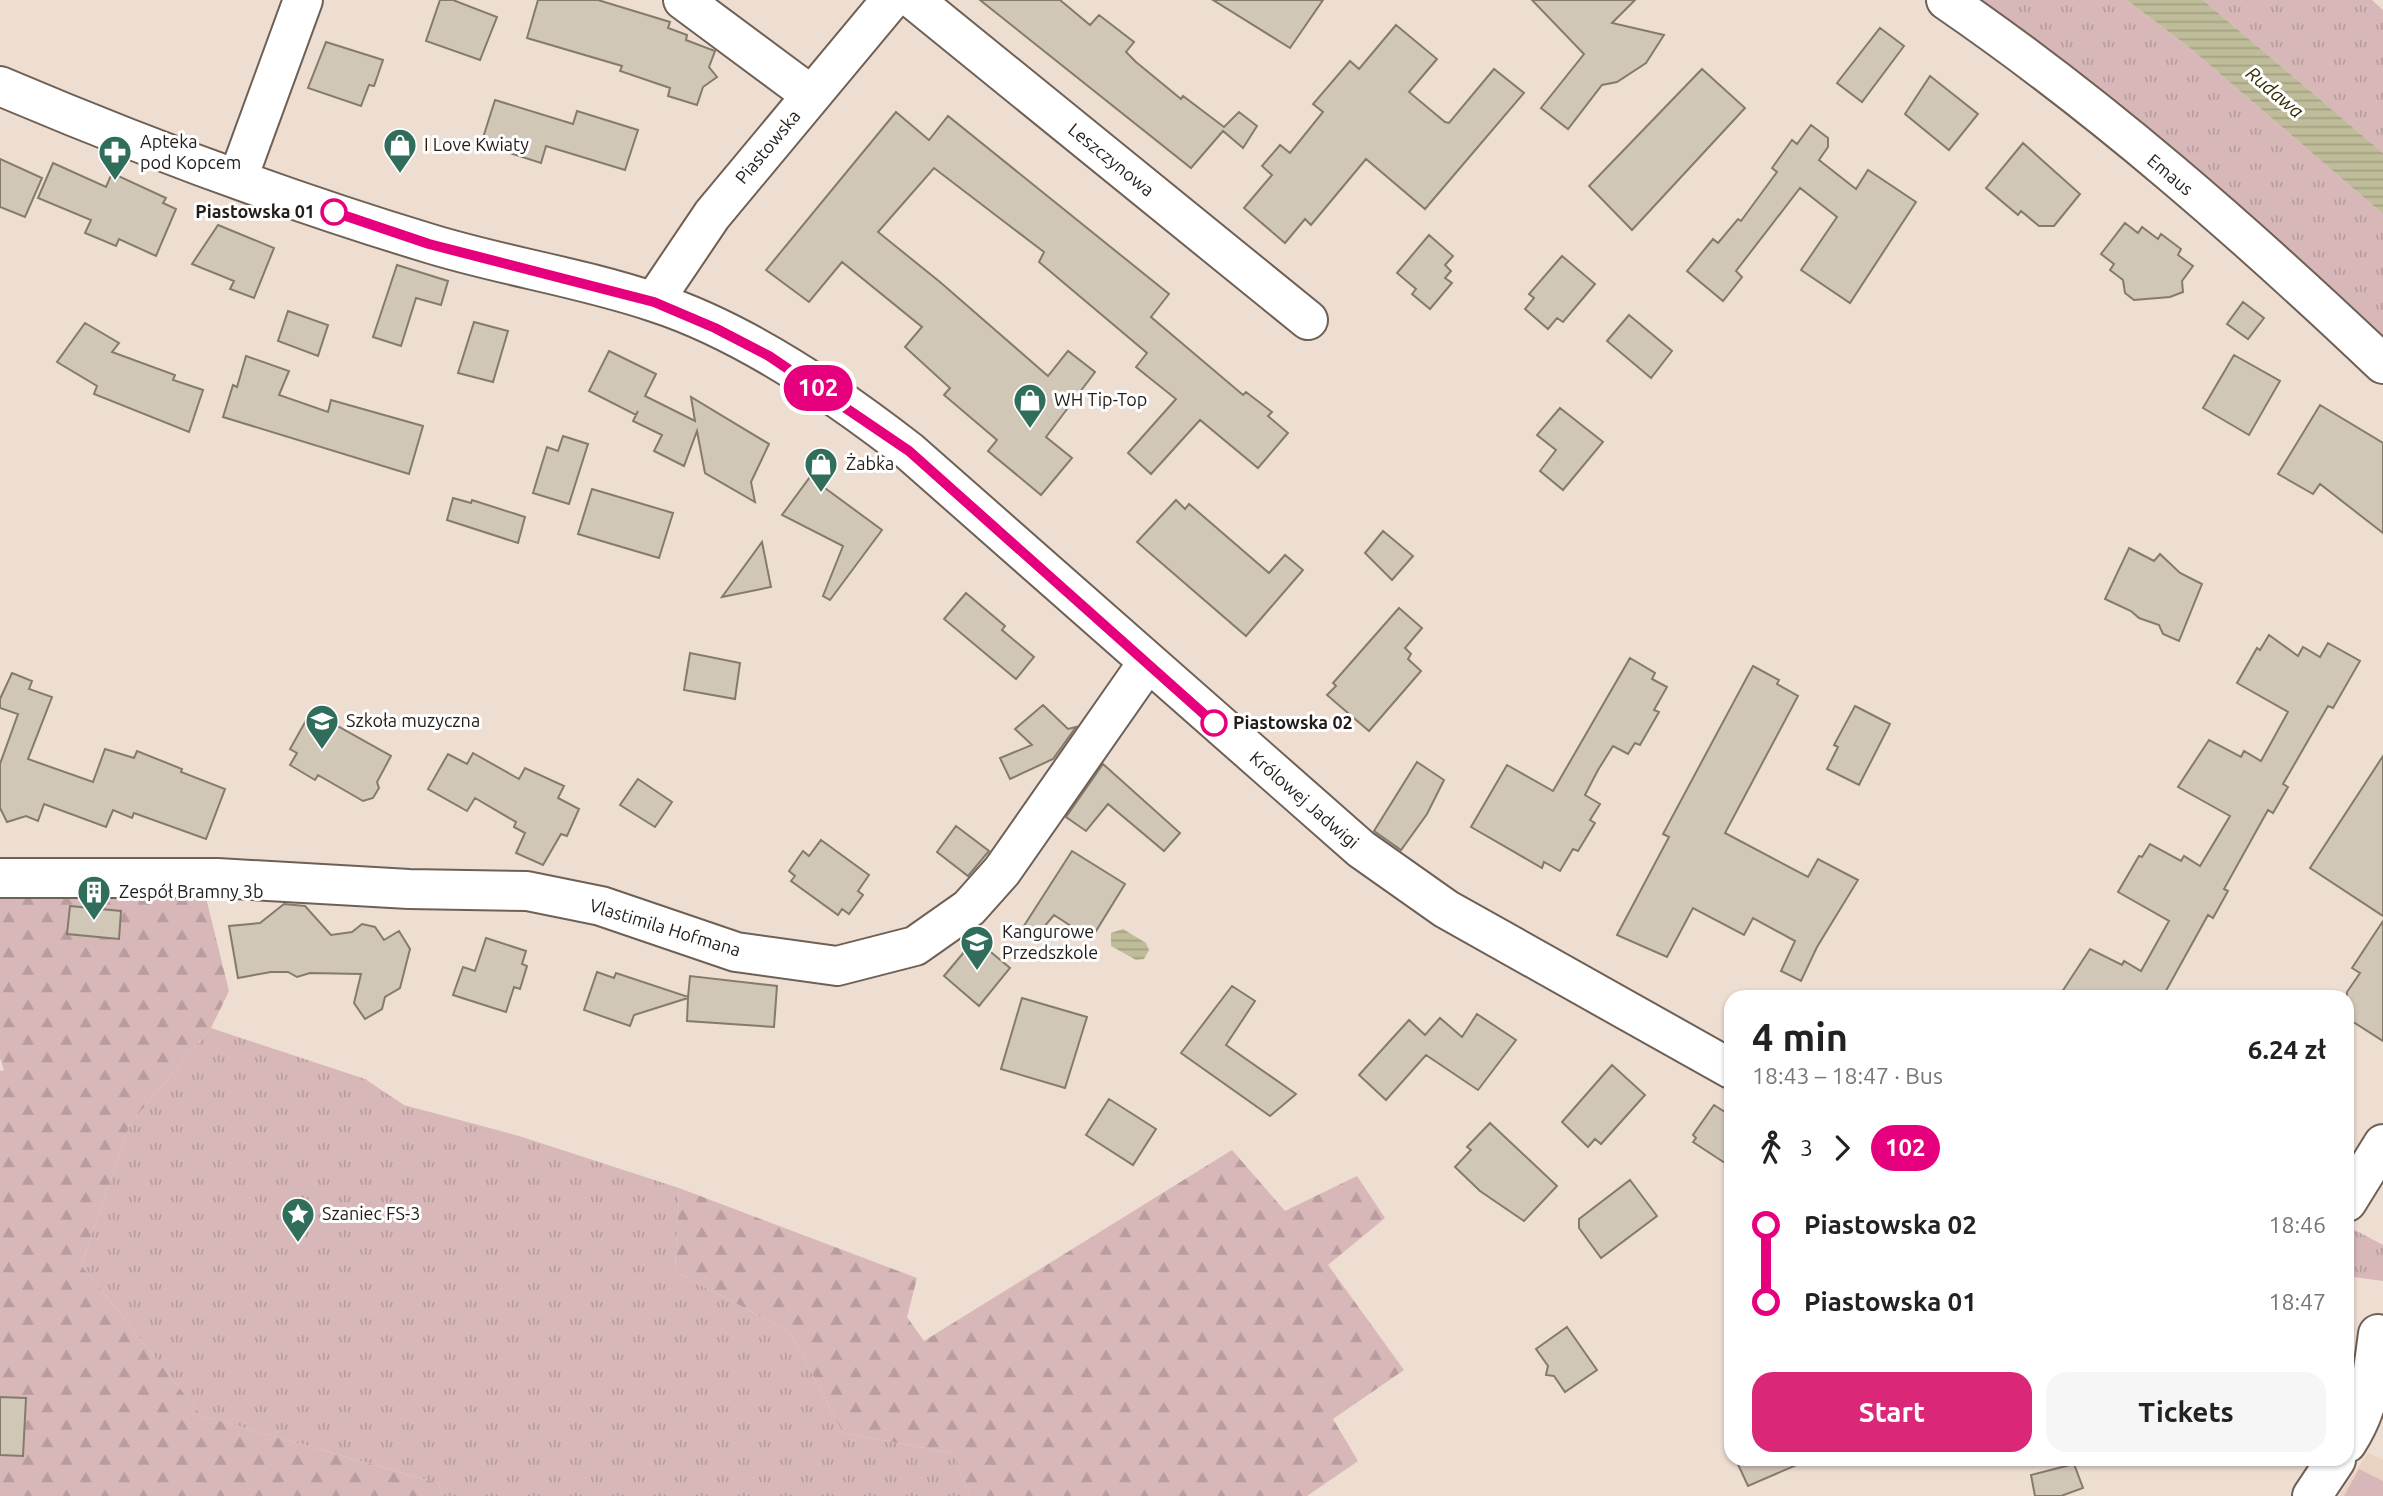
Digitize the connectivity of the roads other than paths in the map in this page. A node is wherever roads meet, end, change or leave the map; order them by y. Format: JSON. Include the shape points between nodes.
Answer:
{"nodes":[{"id":1,"x":303,"y":0,"type":"edge"},
{"id":2,"x":683,"y":0,"type":"edge"},
{"id":3,"x":891,"y":0,"type":"edge"},
{"id":4,"x":914,"y":0,"type":"edge"},
{"id":5,"x":1945,"y":0,"type":"edge"},
{"id":6,"x":0,"y":86,"type":"edge"},
{"id":7,"x":811,"y":95,"type":"junction"},
{"id":8,"x":238,"y":178,"type":"junction"},
{"id":9,"x":654,"y":302,"type":"junction"},
{"id":10,"x":1308,"y":320,"type":"dead end"},
{"id":11,"x":2383,"y":364,"type":"edge"},
{"id":12,"x":1148,"y":662,"type":"junction"},
{"id":13,"x":0,"y":878,"type":"edge"},
{"id":14,"x":1724,"y":1065,"type":"edge"},
{"id":15,"x":2383,"y":1144,"type":"edge"},
{"id":16,"x":2354,"y":1191,"type":"edge"},
{"id":17,"x":2369,"y":1333,"type":"edge"},
{"id":18,"x":2363,"y":1435,"type":"edge"},
{"id":19,"x":2332,"y":1466,"type":"edge"},
{"id":20,"x":2312,"y":1496,"type":"edge"}],
"edges":[{"from":1,"to":8,"type":"street"},
{"from":2,"to":7,"type":"street"},
{"from":3,"to":7,"type":"street","name":"Piastowska"},
{"from":4,"to":10,"type":"street","name":"Leszczynowa"},
{"from":5,"to":11,"type":"street","name":"Emaus","via":[[2105,120],[2264,254]]},
{"from":6,"to":8,"type":"street","name":"Królowej Jadwigi"},
{"from":7,"to":9,"type":"street","name":"Piastowska","via":[[712,215]]},
{"from":8,"to":9,"type":"street","name":"Królowej Jadwigi","via":[[429,244]]},
{"from":9,"to":12,"type":"street","name":"Królowej Jadwigi","via":[[735,337],[882,430]]},
{"from":12,"to":13,"type":"street","name":"Vlastimila Hofmana","via":[[1002,872],[969,908],[915,946],[837,966],[736,951],[601,906],[527,891],[409,890],[217,878]]},
{"from":12,"to":14,"type":"street","name":"Królowej Jadwigi","via":[[1360,849],[1540,965]]},
{"from":15,"to":16,"type":"street"},
{"from":17,"to":18,"type":"street","via":[[2371,1392]]},
{"from":19,"to":20,"type":"street"}]}
